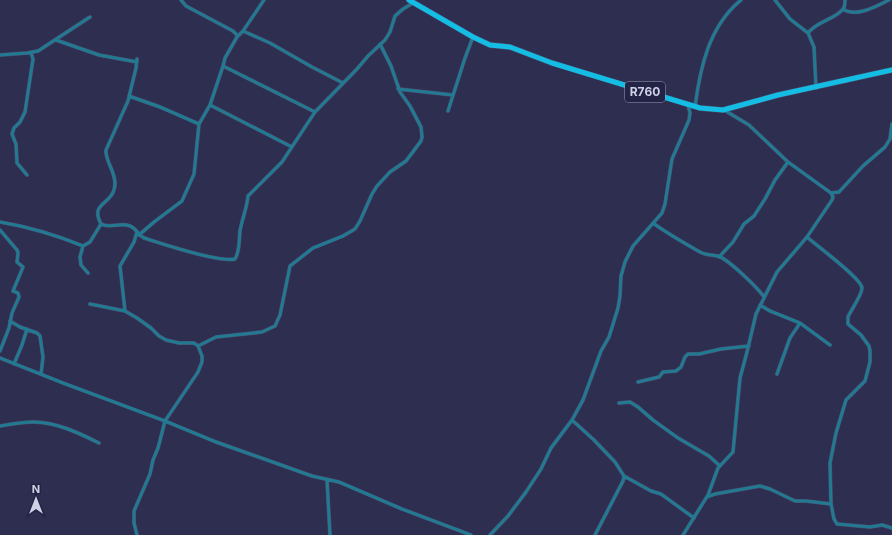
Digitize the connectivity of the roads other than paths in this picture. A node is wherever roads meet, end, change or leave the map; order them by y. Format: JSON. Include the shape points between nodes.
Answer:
{"nodes":[{"id":1,"x":181,"y":0,"type":"edge"},
{"id":2,"x":264,"y":0,"type":"edge"},
{"id":3,"x":741,"y":0,"type":"edge"},
{"id":4,"x":775,"y":0,"type":"edge"},
{"id":5,"x":845,"y":0,"type":"edge"},
{"id":6,"x":889,"y":0,"type":"edge"},
{"id":7,"x":411,"y":1,"type":"edge"},
{"id":8,"x":843,"y":9,"type":"junction"},
{"id":9,"x":90,"y":17,"type":"dead end"},
{"id":10,"x":243,"y":31,"type":"junction"},
{"id":11,"x":808,"y":33,"type":"junction"},
{"id":12,"x":237,"y":37,"type":"junction"},
{"id":13,"x":474,"y":37,"type":"junction"},
{"id":14,"x":56,"y":40,"type":"junction"},
{"id":15,"x":380,"y":44,"type":"junction"},
{"id":16,"x":31,"y":53,"type":"junction"},
{"id":17,"x":0,"y":55,"type":"edge"},
{"id":18,"x":224,"y":66,"type":"junction"},
{"id":19,"x":892,"y":70,"type":"edge"},
{"id":20,"x":343,"y":83,"type":"junction"},
{"id":21,"x":816,"y":88,"type":"junction"},
{"id":22,"x":398,"y":89,"type":"junction"},
{"id":23,"x":453,"y":95,"type":"junction"},
{"id":24,"x":129,"y":96,"type":"junction"},
{"id":25,"x":210,"y":105,"type":"junction"},
{"id":26,"x":688,"y":105,"type":"junction"},
{"id":27,"x":695,"y":107,"type":"junction"},
{"id":28,"x":724,"y":110,"type":"junction"},
{"id":29,"x":448,"y":111,"type":"dead end"},
{"id":30,"x":315,"y":112,"type":"junction"},
{"id":31,"x":199,"y":124,"type":"junction"},
{"id":32,"x":892,"y":124,"type":"edge"},
{"id":33,"x":292,"y":147,"type":"junction"},
{"id":34,"x":788,"y":162,"type":"junction"},
{"id":35,"x":27,"y":175,"type":"dead end"},
{"id":36,"x":831,"y":193,"type":"junction"},
{"id":37,"x":0,"y":222,"type":"edge"},
{"id":38,"x":653,"y":223,"type":"junction"},
{"id":39,"x":101,"y":224,"type":"junction"},
{"id":40,"x":0,"y":230,"type":"edge"},
{"id":41,"x":138,"y":233,"type":"junction"},
{"id":42,"x":807,"y":237,"type":"junction"},
{"id":43,"x":83,"y":246,"type":"junction"},
{"id":44,"x":719,"y":257,"type":"junction"},
{"id":45,"x":88,"y":273,"type":"dead end"},
{"id":46,"x":764,"y":297,"type":"junction"},
{"id":47,"x":90,"y":304,"type":"dead end"},
{"id":48,"x":760,"y":305,"type":"junction"},
{"id":49,"x":125,"y":311,"type":"junction"},
{"id":50,"x":10,"y":321,"type":"junction"},
{"id":51,"x":800,"y":323,"type":"junction"},
{"id":52,"x":27,"y":329,"type":"junction"},
{"id":53,"x":830,"y":345,"type":"dead end"},
{"id":54,"x":198,"y":346,"type":"junction"},
{"id":55,"x":749,"y":346,"type":"junction"},
{"id":56,"x":0,"y":351,"type":"edge"},
{"id":57,"x":0,"y":358,"type":"edge"},
{"id":58,"x":14,"y":364,"type":"junction"},
{"id":59,"x":41,"y":374,"type":"junction"},
{"id":60,"x":777,"y":374,"type":"dead end"},
{"id":61,"x":638,"y":382,"type":"dead end"},
{"id":62,"x":619,"y":403,"type":"dead end"},
{"id":63,"x":572,"y":420,"type":"junction"},
{"id":64,"x":166,"y":421,"type":"junction"},
{"id":65,"x":0,"y":426,"type":"edge"},
{"id":66,"x":99,"y":443,"type":"dead end"},
{"id":67,"x":720,"y":466,"type":"junction"},
{"id":68,"x":624,"y":476,"type":"junction"},
{"id":69,"x":327,"y":480,"type":"junction"},
{"id":70,"x":706,"y":498,"type":"junction"},
{"id":71,"x":831,"y":504,"type":"junction"},
{"id":72,"x":694,"y":518,"type":"junction"},
{"id":73,"x":892,"y":528,"type":"edge"},
{"id":74,"x":137,"y":535,"type":"edge"},
{"id":75,"x":330,"y":535,"type":"edge"},
{"id":76,"x":471,"y":535,"type":"edge"},
{"id":77,"x":490,"y":535,"type":"edge"},
{"id":78,"x":595,"y":535,"type":"edge"},
{"id":79,"x":683,"y":535,"type":"edge"}],
"edges":[{"from":1,"to":12,"type":"street","via":[[186,6],[233,31]]},
{"from":2,"to":10,"type":"street"},
{"from":3,"to":27,"type":"street","via":[[714,33],[699,75]]},
{"from":4,"to":11,"type":"street","via":[[790,19]]},
{"from":5,"to":8,"type":"street"},
{"from":6,"to":8,"type":"street","via":[[852,13]]},
{"from":7,"to":13,"type":"main road","number":"R760"},
{"from":7,"to":15,"type":"street","via":[[395,16],[388,36]]},
{"from":8,"to":11,"type":"street"},
{"from":9,"to":14,"type":"street"},
{"from":10,"to":12,"type":"street"},
{"from":10,"to":20,"type":"street"},
{"from":11,"to":21,"type":"street","via":[[814,47]]},
{"from":12,"to":18,"type":"street","via":[[225,58]]},
{"from":13,"to":23,"type":"street"},
{"from":13,"to":26,"type":"main road","number":"R760"},
{"from":14,"to":16,"type":"street"},
{"from":14,"to":24,"type":"street","via":[[99,55],[137,60]]},
{"from":15,"to":20,"type":"street"},
{"from":15,"to":22,"type":"street","via":[[391,66]]},
{"from":16,"to":17,"type":"street"},
{"from":16,"to":35,"type":"street","via":[[33,59],[25,112],[12,134],[16,144],[17,163]]},
{"from":18,"to":25,"type":"street"},
{"from":18,"to":30,"type":"street"},
{"from":19,"to":21,"type":"main road","number":"R760"},
{"from":20,"to":30,"type":"street"},
{"from":21,"to":28,"type":"main road","number":"R760","via":[[778,95]]},
{"from":22,"to":23,"type":"street"},
{"from":22,"to":54,"type":"street","via":[[421,127],[421,141],[406,161],[390,172],[377,186],[355,228],[343,236],[313,248],[290,266],[280,315],[275,326],[262,332],[216,337]]},
{"from":23,"to":29,"type":"street"},
{"from":24,"to":31,"type":"street"},
{"from":24,"to":39,"type":"street","via":[[106,150],[115,185],[112,195],[97,212]]},
{"from":25,"to":31,"type":"street"},
{"from":25,"to":33,"type":"street"},
{"from":26,"to":27,"type":"main road","number":"R760"},
{"from":26,"to":38,"type":"street","via":[[689,120],[672,159],[665,204]]},
{"from":27,"to":28,"type":"main road","number":"R760"},
{"from":28,"to":34,"type":"street","via":[[749,125]]},
{"from":30,"to":33,"type":"street"},
{"from":31,"to":41,"type":"street","via":[[194,174],[182,201]]},
{"from":32,"to":36,"type":"street","via":[[890,139],[885,148],[863,166],[839,192]]},
{"from":33,"to":41,"type":"street","via":[[282,162],[248,196],[235,259],[210,257],[144,238]]},
{"from":34,"to":36,"type":"street"},
{"from":34,"to":44,"type":"street","via":[[754,216],[744,224],[733,242]]},
{"from":36,"to":42,"type":"street","via":[[832,200]]},
{"from":37,"to":43,"type":"street","via":[[34,228]]},
{"from":38,"to":44,"type":"street","via":[[679,242],[702,253]]},
{"from":38,"to":63,"type":"street","via":[[633,246],[625,262],[618,308],[612,328]]},
{"from":39,"to":41,"type":"street","via":[[129,226]]},
{"from":39,"to":43,"type":"street","via":[[90,242]]},
{"from":40,"to":50,"type":"street","via":[[17,250],[16,262],[23,266],[13,292],[19,295]]},
{"from":41,"to":49,"type":"street","via":[[120,266]]},
{"from":42,"to":46,"type":"street","via":[[777,272]]},
{"from":42,"to":71,"type":"street","via":[[861,285],[861,292],[847,321],[866,340],[870,351],[865,381],[846,400],[836,433],[830,463]]},
{"from":43,"to":45,"type":"street","via":[[80,262]]},
{"from":44,"to":46,"type":"street","via":[[757,288]]},
{"from":46,"to":48,"type":"street"},
{"from":47,"to":49,"type":"street"},
{"from":48,"to":51,"type":"street"},
{"from":48,"to":55,"type":"street"},
{"from":49,"to":54,"type":"street","via":[[145,323],[162,338],[194,343]]},
{"from":50,"to":52,"type":"street"},
{"from":50,"to":56,"type":"street"},
{"from":51,"to":53,"type":"street"},
{"from":51,"to":60,"type":"street","via":[[790,338]]},
{"from":52,"to":58,"type":"street"},
{"from":52,"to":59,"type":"street","via":[[40,337],[43,357]]},
{"from":54,"to":64,"type":"street","via":[[202,356],[200,368]]},
{"from":55,"to":61,"type":"street","via":[[688,354],[676,370],[663,372],[659,377]]},
{"from":55,"to":67,"type":"street","via":[[739,385],[735,447],[732,455]]},
{"from":57,"to":58,"type":"street"},
{"from":58,"to":59,"type":"street"},
{"from":59,"to":64,"type":"street"},
{"from":62,"to":67,"type":"street","via":[[630,402]]},
{"from":63,"to":68,"type":"street","via":[[615,462]]},
{"from":63,"to":77,"type":"street","via":[[556,439],[526,492]]},
{"from":64,"to":69,"type":"street","via":[[216,442]]},
{"from":64,"to":74,"type":"street","via":[[150,474],[134,511]]},
{"from":65,"to":66,"type":"street","via":[[34,422],[51,424]]},
{"from":67,"to":70,"type":"street"},
{"from":68,"to":72,"type":"street","via":[[661,494]]},
{"from":68,"to":78,"type":"street"},
{"from":69,"to":75,"type":"street"},
{"from":69,"to":76,"type":"street","via":[[339,482]]},
{"from":70,"to":71,"type":"street","via":[[760,486],[795,501]]},
{"from":70,"to":72,"type":"street"},
{"from":71,"to":73,"type":"street","via":[[836,524]]},
{"from":72,"to":79,"type":"street"}]}
